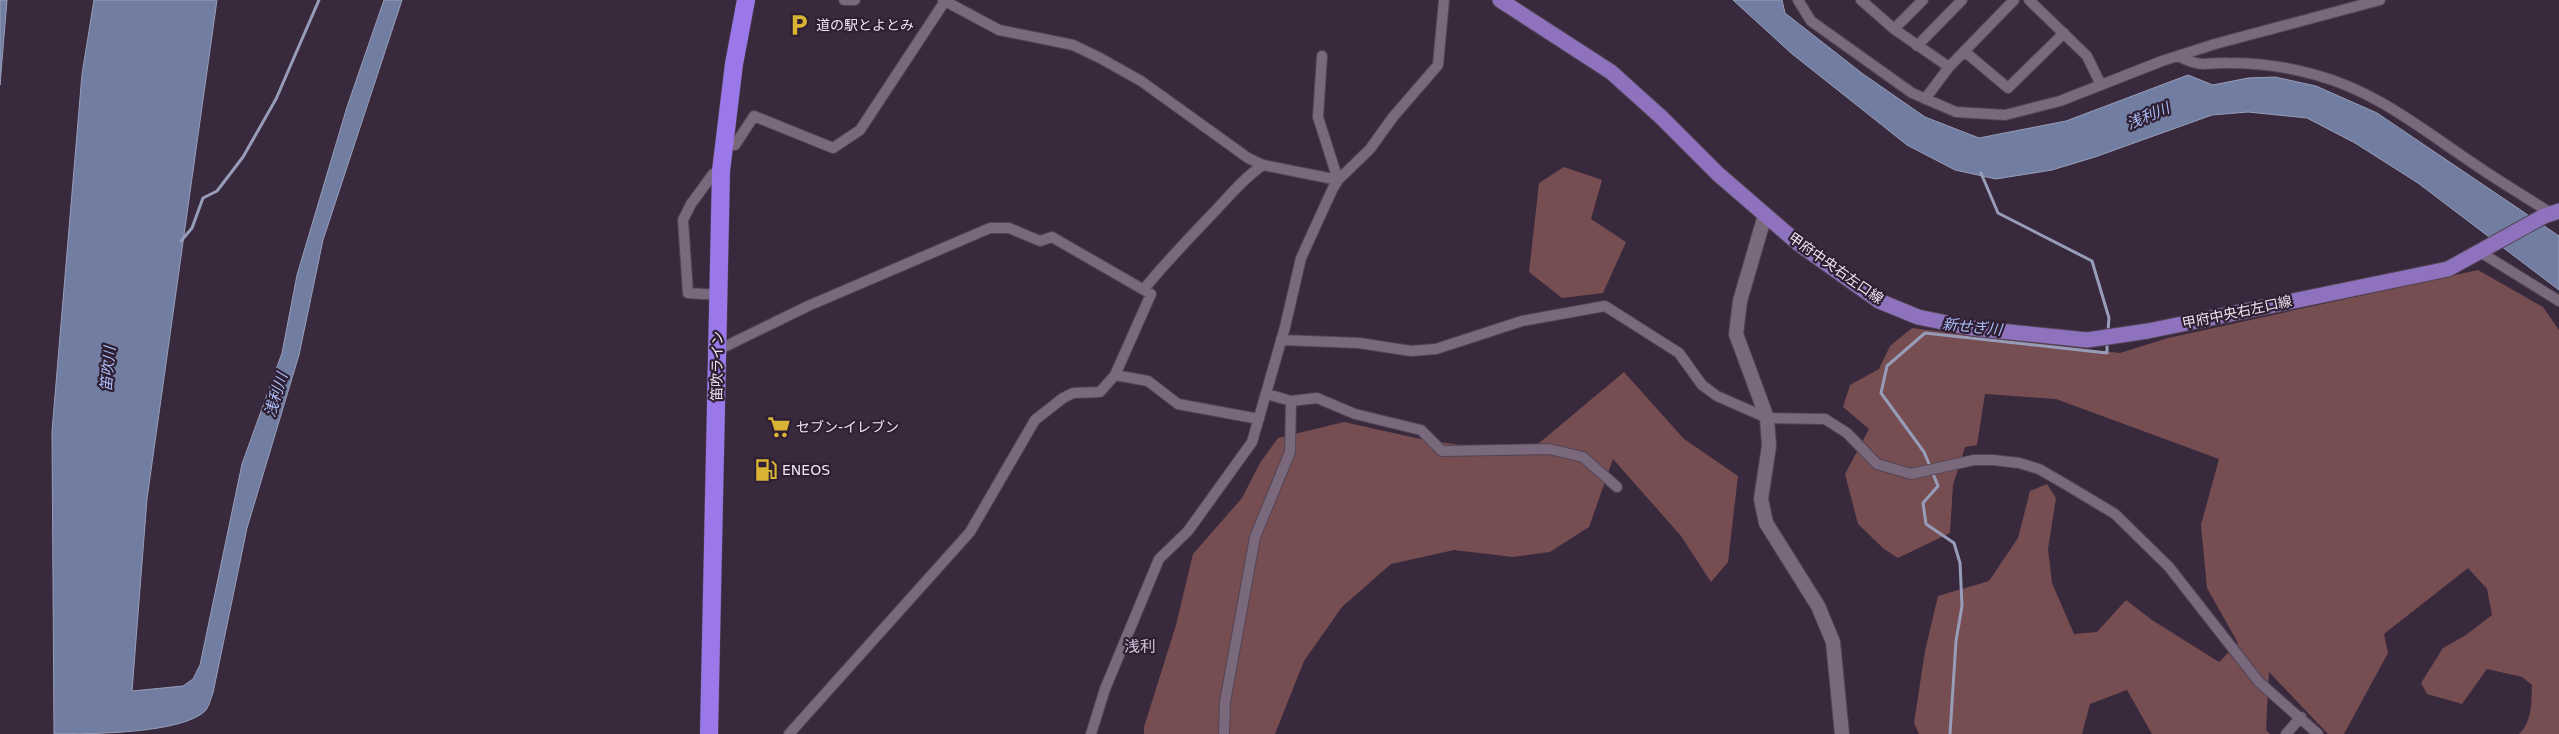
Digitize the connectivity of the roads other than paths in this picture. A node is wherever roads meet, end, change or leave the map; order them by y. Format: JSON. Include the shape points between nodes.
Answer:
{"nodes":[{"id":1,"x":746,"y":0,"type":"edge"},
{"id":2,"x":844,"y":0,"type":"edge"},
{"id":3,"x":855,"y":0,"type":"edge"},
{"id":4,"x":944,"y":0,"type":"edge"},
{"id":5,"x":1444,"y":0,"type":"edge"},
{"id":6,"x":1500,"y":0,"type":"edge"},
{"id":7,"x":1798,"y":0,"type":"edge"},
{"id":8,"x":1923,"y":0,"type":"edge"},
{"id":9,"x":1962,"y":0,"type":"edge"},
{"id":10,"x":2014,"y":0,"type":"edge"},
{"id":11,"x":2029,"y":0,"type":"edge"},
{"id":12,"x":2380,"y":0,"type":"edge"},
{"id":13,"x":1865,"y":2,"type":"edge"},
{"id":14,"x":1894,"y":29,"type":"junction"},
{"id":15,"x":2064,"y":33,"type":"junction"},
{"id":16,"x":1917,"y":46,"type":"junction"},
{"id":17,"x":1964,"y":51,"type":"junction"},
{"id":18,"x":1322,"y":56,"type":"dead end"},
{"id":19,"x":2178,"y":56,"type":"junction"},
{"id":20,"x":1949,"y":67,"type":"junction"},
{"id":21,"x":2101,"y":85,"type":"junction"},
{"id":22,"x":1925,"y":99,"type":"junction"},
{"id":23,"x":724,"y":144,"type":"junction"},
{"id":24,"x":1263,"y":165,"type":"junction"},
{"id":25,"x":721,"y":171,"type":"junction"},
{"id":26,"x":1338,"y":180,"type":"junction"},
{"id":27,"x":2551,"y":213,"type":"edge"},
{"id":28,"x":1765,"y":215,"type":"junction"},
{"id":29,"x":2483,"y":250,"type":"junction"},
{"id":30,"x":1144,"y":289,"type":"junction"},
{"id":31,"x":719,"y":295,"type":"junction"},
{"id":32,"x":2559,"y":301,"type":"edge"},
{"id":33,"x":1281,"y":340,"type":"junction"},
{"id":34,"x":718,"y":350,"type":"junction"},
{"id":35,"x":1115,"y":375,"type":"junction"},
{"id":36,"x":1267,"y":394,"type":"junction"},
{"id":37,"x":1291,"y":401,"type":"junction"},
{"id":38,"x":1767,"y":418,"type":"junction"},
{"id":39,"x":1259,"y":419,"type":"junction"},
{"id":40,"x":1617,"y":487,"type":"dead end"},
{"id":41,"x":2301,"y":717,"type":"junction"},
{"id":42,"x":709,"y":734,"type":"edge"},
{"id":43,"x":789,"y":734,"type":"edge"},
{"id":44,"x":1090,"y":734,"type":"edge"},
{"id":45,"x":1224,"y":734,"type":"edge"},
{"id":46,"x":1842,"y":734,"type":"edge"},
{"id":47,"x":2286,"y":734,"type":"edge"},
{"id":48,"x":2318,"y":734,"type":"edge"}],
"edges":[{"from":1,"to":23,"type":"highway","name":"笛吹ライン"},
{"from":2,"to":3,"type":"street"},
{"from":4,"to":23,"type":"street","via":[[860,130],[832,148],[754,116],[735,145]]},
{"from":4,"to":24,"type":"street","via":[[999,30],[1073,45],[1100,58],[1141,81],[1248,158]]},
{"from":5,"to":26,"type":"street","via":[[1438,66],[1370,149]]},
{"from":6,"to":28,"type":"main road","name":"甲府中央右左口線","via":[[1611,72]]},
{"from":7,"to":22,"type":"street","via":[[1811,21]]},
{"from":8,"to":14,"type":"street"},
{"from":9,"to":16,"type":"street"},
{"from":10,"to":17,"type":"street"},
{"from":11,"to":15,"type":"street"},
{"from":12,"to":19,"type":"street"},
{"from":13,"to":14,"type":"street"},
{"from":14,"to":16,"type":"street"},
{"from":15,"to":17,"type":"street","via":[[2008,88]]},
{"from":15,"to":21,"type":"street","via":[[2087,56]]},
{"from":16,"to":20,"type":"street"},
{"from":17,"to":20,"type":"street"},
{"from":18,"to":26,"type":"street","via":[[1318,117]]},
{"from":19,"to":21,"type":"street"},
{"from":19,"to":27,"type":"street","via":[[2196,64],[2227,62],[2274,66],[2354,88],[2397,112]]},
{"from":20,"to":22,"type":"street"},
{"from":21,"to":22,"type":"street","via":[[2060,101],[2005,115],[1956,112]]},
{"from":23,"to":25,"type":"highway","name":"笛吹ライン"},
{"from":24,"to":26,"type":"street"},
{"from":24,"to":30,"type":"street","via":[[1252,172]]},
{"from":25,"to":31,"type":"highway","name":"笛吹ライン"},
{"from":25,"to":31,"type":"street","via":[[714,174],[691,204],[684,220],[688,293]]},
{"from":26,"to":33,"type":"street","via":[[1301,258]]},
{"from":27,"to":29,"type":"main road","name":"甲府中央右左口線"},
{"from":28,"to":29,"type":"main road","name":"甲府中央右左口線","via":[[1799,244],[1880,301],[1918,317],[1971,328],[2087,340],[2148,331],[2448,268]]},
{"from":28,"to":38,"type":"street","via":[[1740,301],[1736,334]]},
{"from":29,"to":32,"type":"street"},
{"from":30,"to":34,"type":"street","via":[[1052,237],[1040,241],[1009,228],[990,228],[808,306]]},
{"from":30,"to":35,"type":"street","via":[[1152,294]]},
{"from":31,"to":34,"type":"highway","name":"笛吹ライン"},
{"from":33,"to":36,"type":"street"},
{"from":33,"to":38,"type":"street","via":[[1428,350],[1522,321],[1605,306],[1678,353],[1702,385],[1717,396]]},
{"from":34,"to":42,"type":"highway","name":"笛吹ライン"},
{"from":35,"to":39,"type":"street","via":[[1148,381],[1178,404]]},
{"from":35,"to":43,"type":"street","via":[[1100,392],[1073,393],[1035,420],[970,532]]},
{"from":36,"to":37,"type":"street"},
{"from":36,"to":39,"type":"street"},
{"from":37,"to":40,"type":"street","via":[[1317,398],[1355,414],[1422,430],[1442,451],[1549,449],[1583,457]]},
{"from":37,"to":45,"type":"street","via":[[1290,452],[1255,537],[1225,702]]},
{"from":38,"to":41,"type":"street","via":[[1825,419],[1847,433],[1877,464],[1911,474],[1974,460],[2019,463],[2039,469],[2115,514],[2169,567],[2260,682]]},
{"from":38,"to":46,"type":"street","via":[[1769,446],[1761,499],[1766,523],[1818,606],[1832,642]]},
{"from":39,"to":44,"type":"street","via":[[1252,442],[1188,531],[1159,560],[1105,689]]},
{"from":41,"to":47,"type":"street"},
{"from":41,"to":48,"type":"street"}]}
